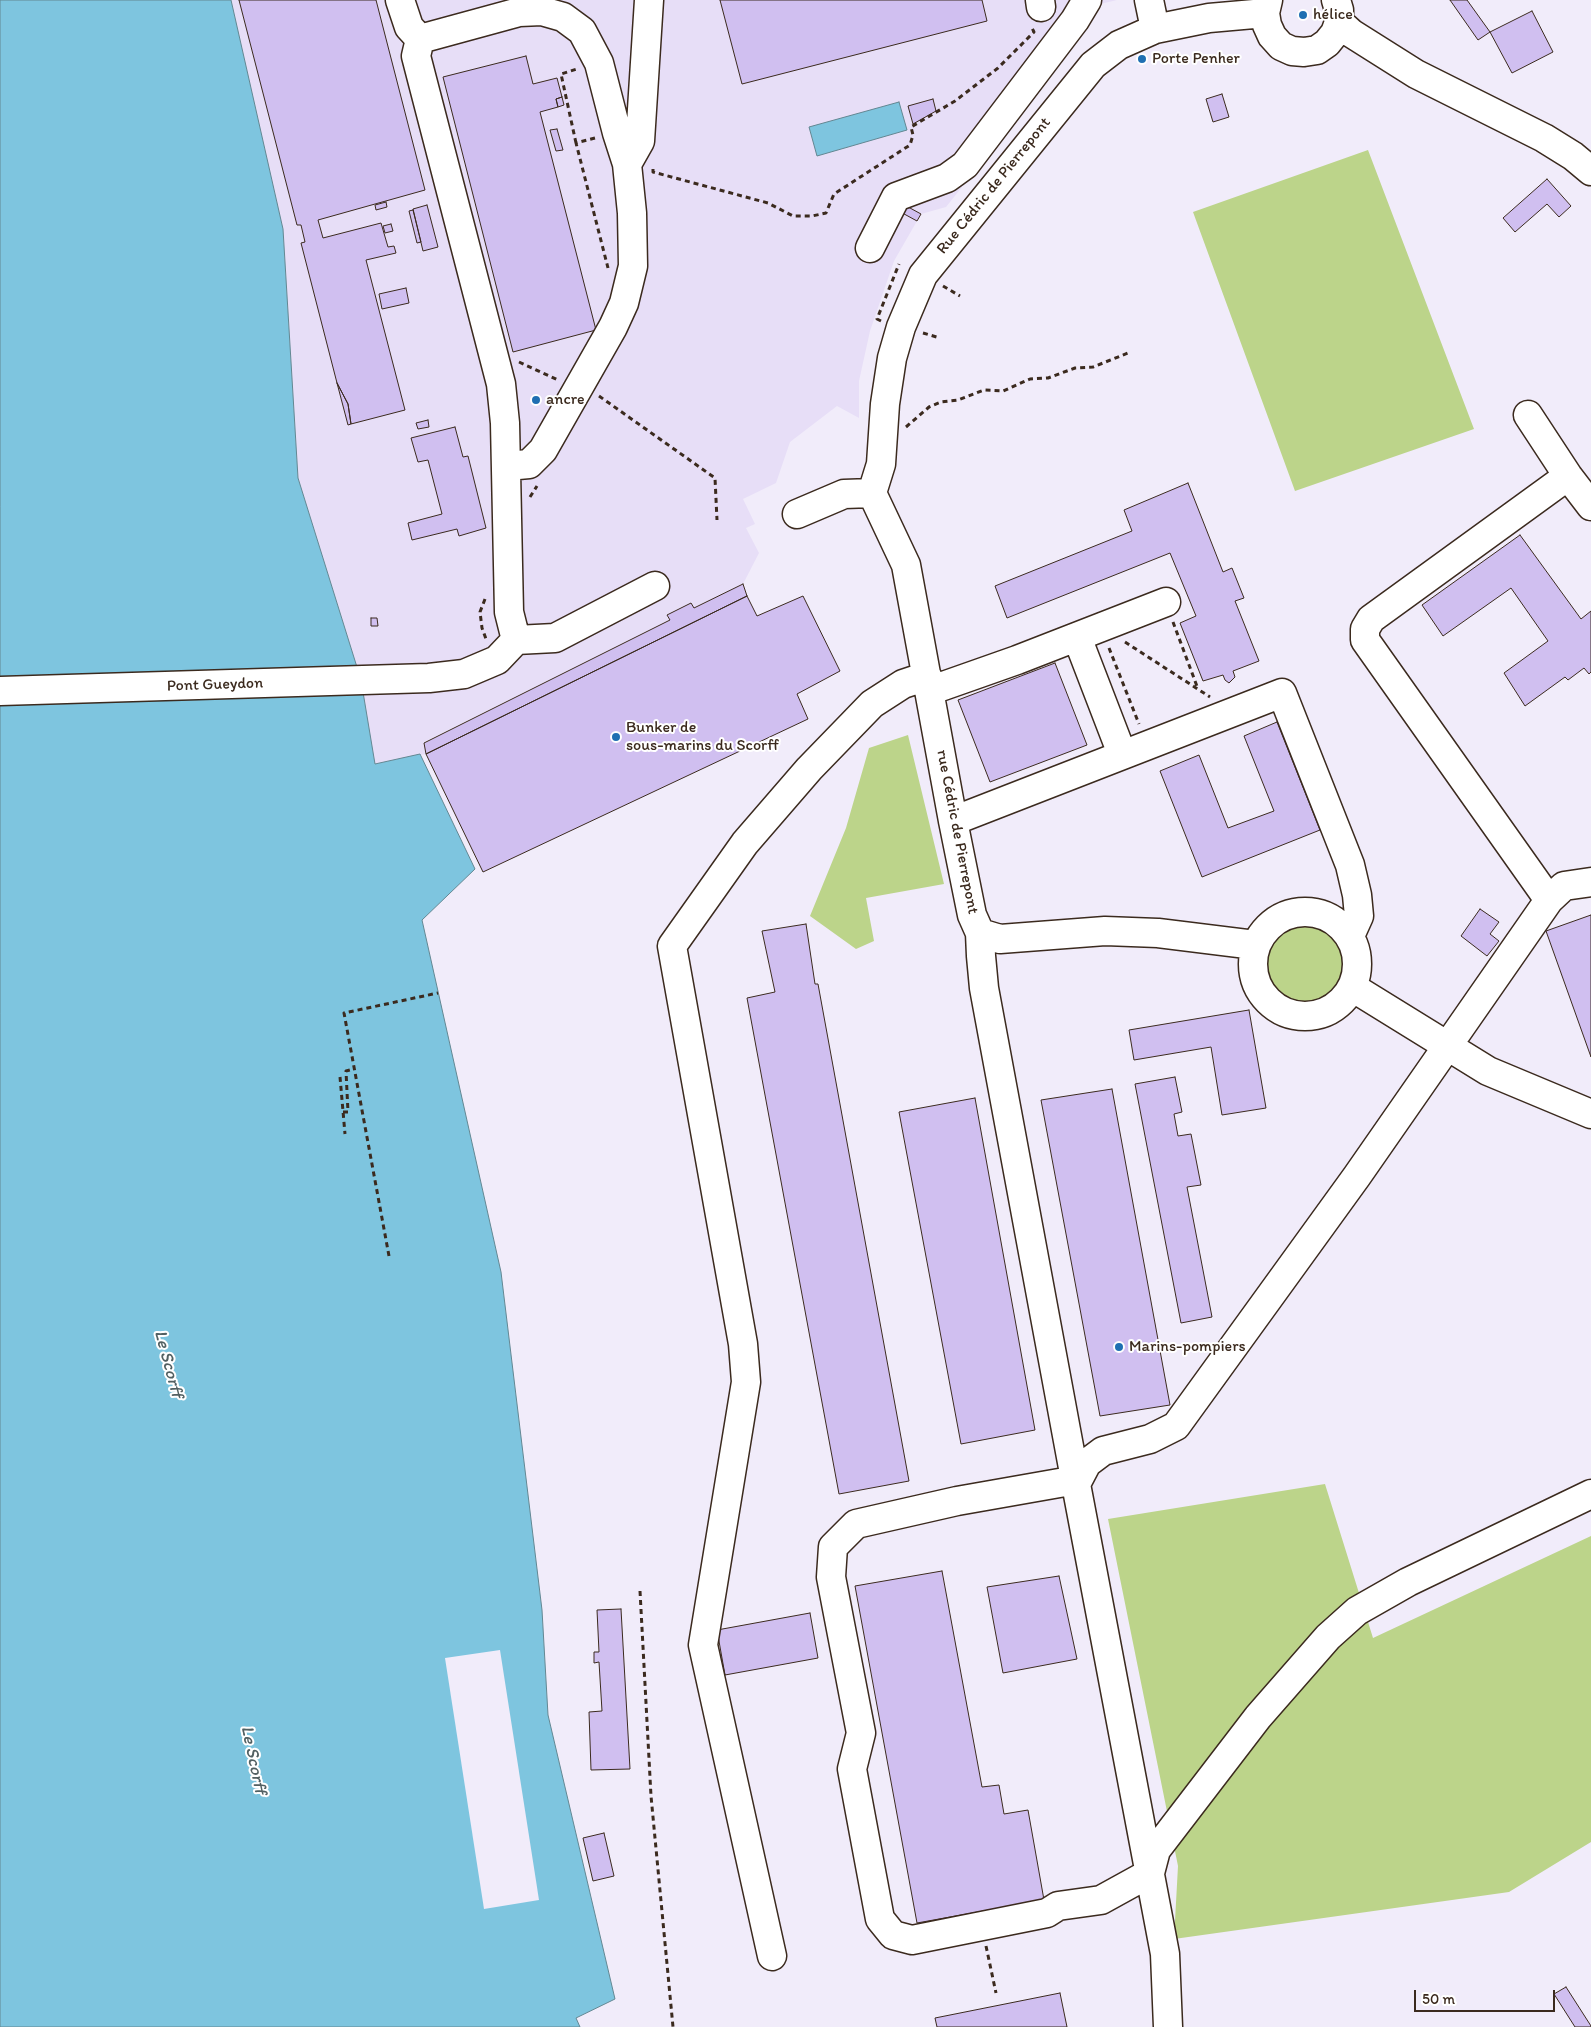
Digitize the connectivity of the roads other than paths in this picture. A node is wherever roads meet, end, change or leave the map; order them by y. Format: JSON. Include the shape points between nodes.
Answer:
{"nodes":[{"id":1,"x":400,"y":0,"type":"edge"},
{"id":2,"x":649,"y":0,"type":"edge"},
{"id":3,"x":1086,"y":0,"type":"edge"},
{"id":4,"x":1149,"y":0,"type":"edge"},
{"id":5,"x":1267,"y":6,"type":"edge"},
{"id":6,"x":1338,"y":11,"type":"edge"},
{"id":7,"x":1155,"y":29,"type":"junction"},
{"id":8,"x":420,"y":39,"type":"junction"},
{"id":9,"x":1317,"y":50,"type":"junction"},
{"id":10,"x":1416,"y":74,"type":"junction"},
{"id":11,"x":640,"y":163,"type":"junction"},
{"id":12,"x":1591,"y":171,"type":"edge"},
{"id":13,"x":870,"y":248,"type":"dead end"},
{"id":14,"x":1528,"y":415,"type":"dead end"},
{"id":15,"x":507,"y":466,"type":"junction"},
{"id":16,"x":1568,"y":476,"type":"junction"},
{"id":17,"x":872,"y":493,"type":"junction"},
{"id":18,"x":1591,"y":506,"type":"edge"},
{"id":19,"x":797,"y":514,"type":"dead end"},
{"id":20,"x":655,"y":586,"type":"dead end"},
{"id":21,"x":1166,"y":602,"type":"road end"},
{"id":22,"x":1089,"y":632,"type":"junction"},
{"id":23,"x":516,"y":640,"type":"junction"},
{"id":24,"x":928,"y":683,"type":"junction"},
{"id":25,"x":0,"y":691,"type":"edge"},
{"id":26,"x":1134,"y":750,"type":"junction"},
{"id":27,"x":953,"y":821,"type":"junction"},
{"id":28,"x":1591,"y":882,"type":"edge"},
{"id":29,"x":1549,"y":900,"type":"junction"},
{"id":30,"x":980,"y":933,"type":"junction"},
{"id":31,"x":1350,"y":936,"type":"junction"},
{"id":32,"x":1255,"y":945,"type":"junction"},
{"id":33,"x":1352,"y":987,"type":"junction"},
{"id":34,"x":1448,"y":1047,"type":"junction"},
{"id":35,"x":1591,"y":1114,"type":"edge"},
{"id":36,"x":1076,"y":1484,"type":"junction"},
{"id":37,"x":1591,"y":1494,"type":"edge"},
{"id":38,"x":1150,"y":1873,"type":"junction"},
{"id":39,"x":772,"y":1956,"type":"dead end"},
{"id":40,"x":1168,"y":2027,"type":"edge"}],
"edges":[{"from":1,"to":8,"type":"street","via":[[409,27]]},
{"from":2,"to":11,"type":"street"},
{"from":3,"to":13,"type":"street","via":[[1076,20],[965,165],[947,178],[896,197]]},
{"from":4,"to":7,"type":"street"},
{"from":5,"to":7,"type":"street","name":"Rue Cédric de Pierrepont"},
{"from":5,"to":9,"type":"street","via":[[1269,31],[1281,46],[1292,51]]},
{"from":6,"to":9,"type":"street","via":[[1335,33]]},
{"from":6,"to":10,"type":"street","via":[[1351,33]]},
{"from":7,"to":17,"type":"street","name":"Rue Cédric de Pierrepont","via":[[1119,45],[1093,65],[923,275],[892,358],[881,464]]},
{"from":8,"to":11,"type":"street","via":[[518,12],[542,11],[562,17],[582,31],[592,46],[617,133]]},
{"from":8,"to":15,"type":"street","via":[[416,56],[501,384]]},
{"from":9,"to":10,"type":"street","via":[[1347,50]]},
{"from":10,"to":12,"type":"street","via":[[1544,138]]},
{"from":11,"to":15,"type":"street","via":[[632,213],[633,266],[624,303],[543,450],[529,464]]},
{"from":14,"to":16,"type":"street"},
{"from":15,"to":23,"type":"street","via":[[509,612]]},
{"from":16,"to":18,"type":"street"},
{"from":16,"to":29,"type":"street","via":[[1370,619],[1365,629],[1365,640]]},
{"from":17,"to":19,"type":"street","via":[[844,494]]},
{"from":17,"to":24,"type":"street","name":"rue Cédric de Pierrepont","via":[[906,565]]},
{"from":20,"to":23,"type":"street","via":[[555,638]]},
{"from":21,"to":22,"type":"street"},
{"from":22,"to":24,"type":"street","via":[[1017,660]]},
{"from":22,"to":26,"type":"street"},
{"from":23,"to":25,"type":"street","name":"Pont Gueydon","via":[[497,660],[464,674],[429,678]]},
{"from":24,"to":27,"type":"street","name":"rue Cédric de Pierrepont"},
{"from":24,"to":39,"type":"street","via":[[903,684],[872,704],[809,769],[745,843],[672,946],[743,1344],[746,1382],[703,1645]]},
{"from":26,"to":27,"type":"street"},
{"from":26,"to":31,"type":"street","via":[[1282,693],[1350,865],[1359,916]]},
{"from":27,"to":30,"type":"street","name":"rue Cédric de Pierrepont","via":[[972,915]]},
{"from":28,"to":29,"type":"street","via":[[1564,886]]},
{"from":29,"to":34,"type":"street"},
{"from":30,"to":32,"type":"street","name":"rue Cédric de Pierrepont","via":[[1000,939],[1105,931],[1158,933]]},
{"from":30,"to":36,"type":"street","via":[[984,988]]},
{"from":31,"to":32,"type":"street","via":[[1324,915],[1307,912],[1290,914],[1275,921]]},
{"from":31,"to":33,"type":"street","via":[[1356,952],[1357,970]]},
{"from":32,"to":33,"type":"street","via":[[1252,965],[1255,982],[1277,1009],[1294,1016],[1311,1016],[1328,1011],[1342,1001]]},
{"from":33,"to":34,"type":"street"},
{"from":34,"to":35,"type":"street","via":[[1488,1071]]},
{"from":34,"to":36,"type":"street","via":[[1176,1426],[1150,1439],[1102,1451],[1087,1463]]},
{"from":36,"to":38,"type":"street"},
{"from":36,"to":38,"type":"street","via":[[1065,1482],[957,1501],[856,1524],[833,1547],[831,1577],[861,1733],[852,1769],[880,1919],[893,1935],[912,1940],[1047,1913],[1058,1906],[1101,1900]]},
{"from":37,"to":38,"type":"street","via":[[1408,1582],[1357,1611],[1328,1637],[1258,1718],[1156,1850]]},
{"from":38,"to":40,"type":"street","via":[[1165,1954]]}]}
